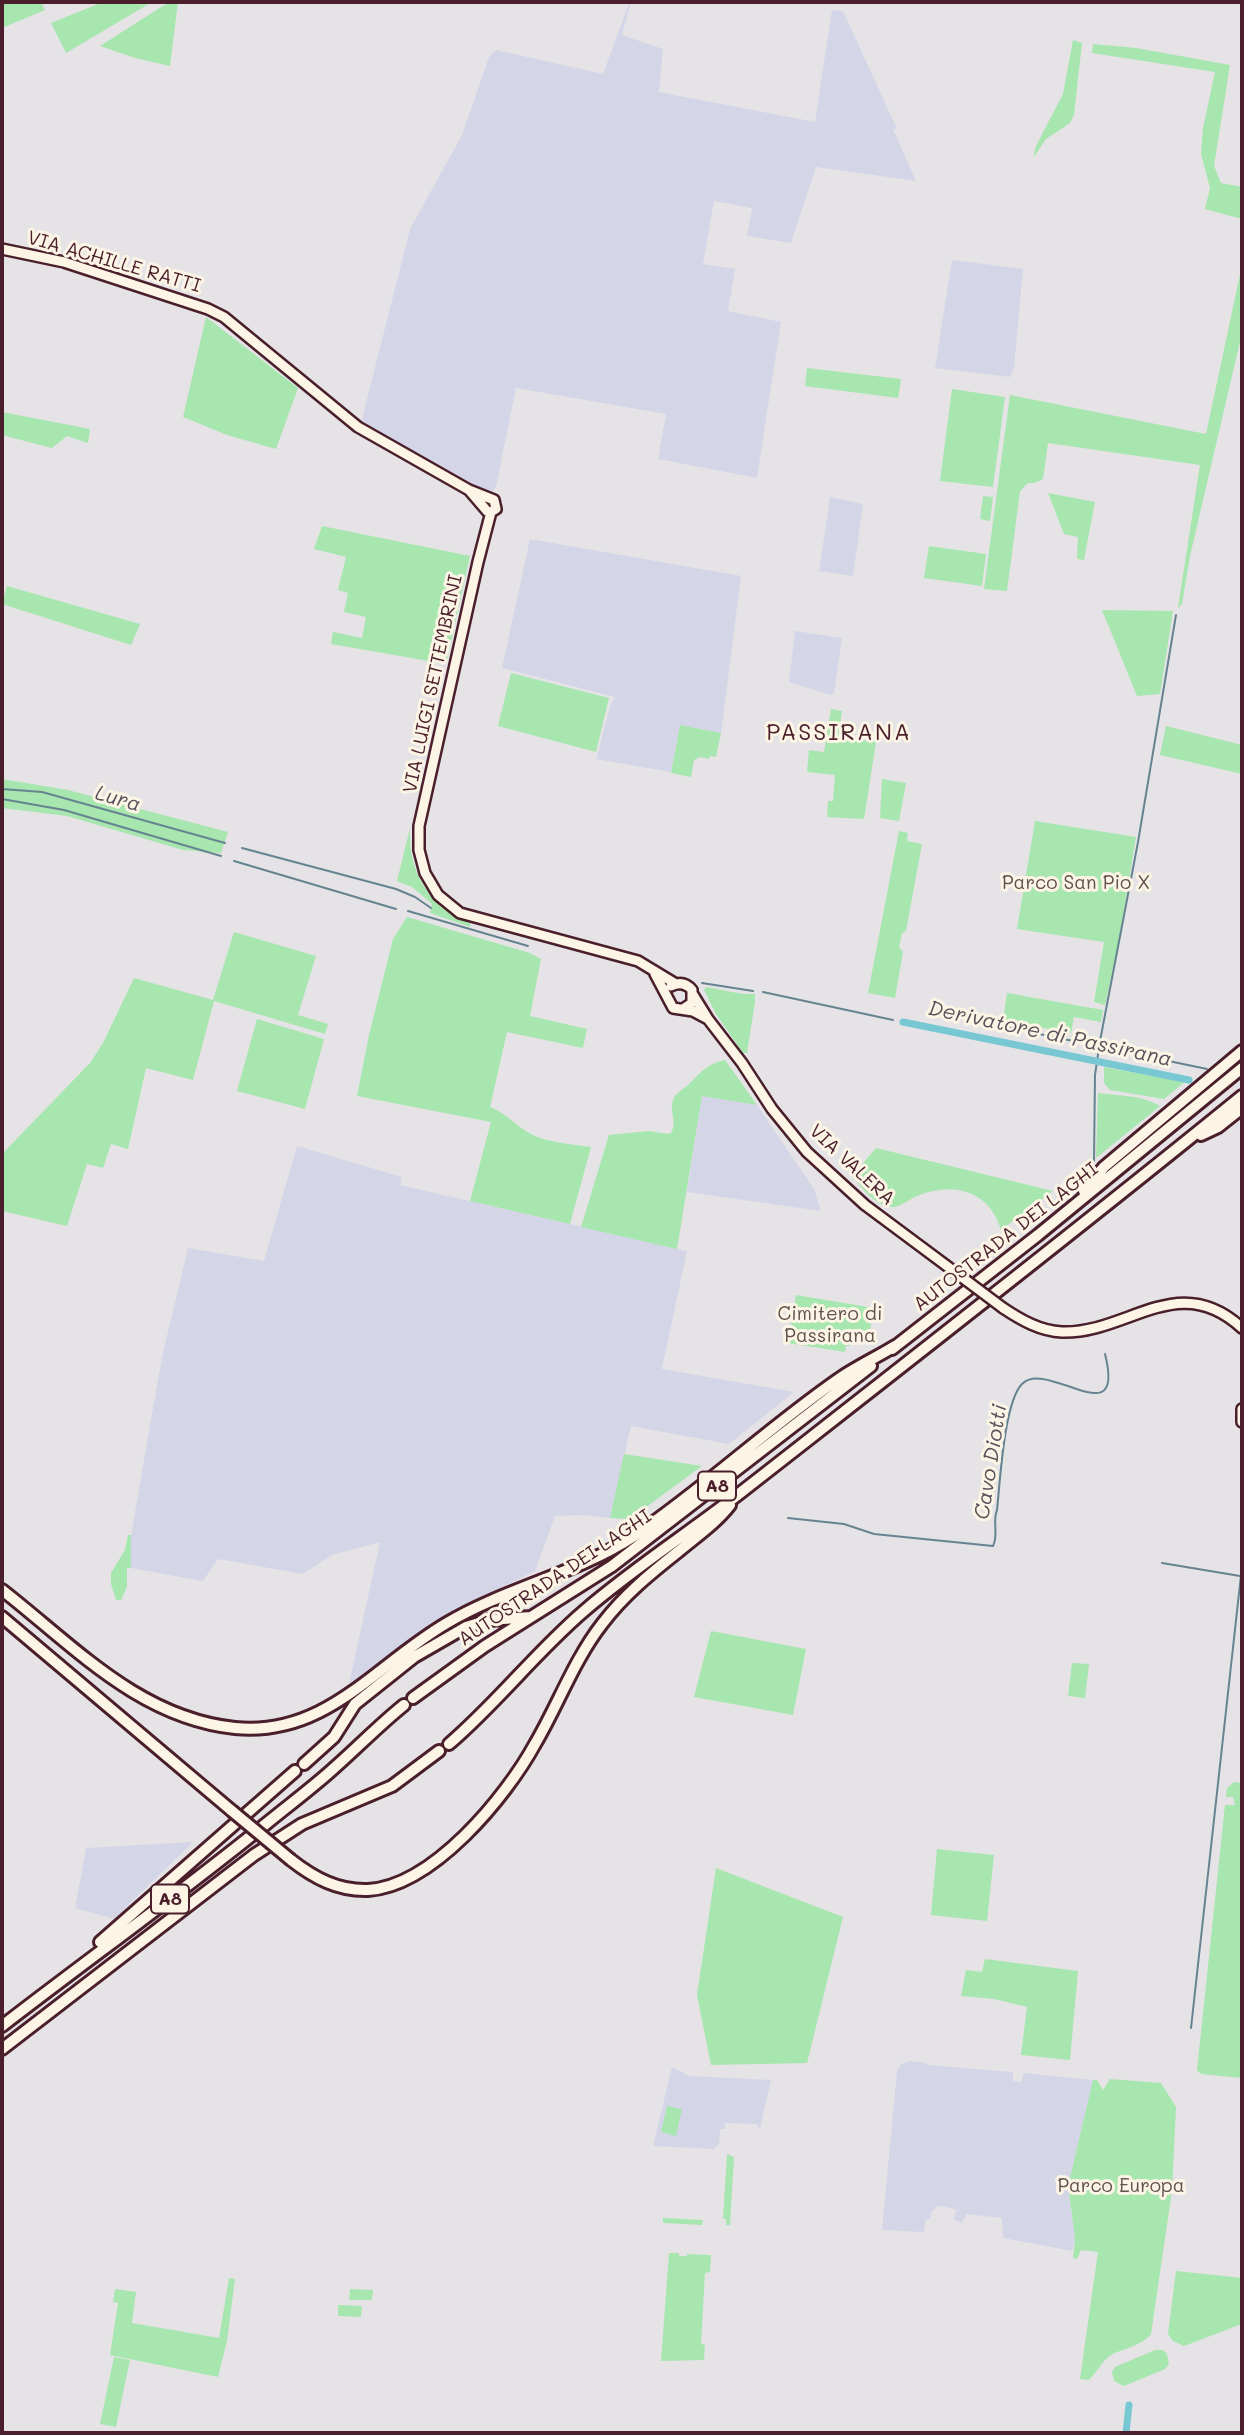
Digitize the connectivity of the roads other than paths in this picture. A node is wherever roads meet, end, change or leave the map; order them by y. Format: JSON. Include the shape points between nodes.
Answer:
{"nodes":[{"id":1,"x":2,"y":249,"type":"edge"},
{"id":2,"x":487,"y":506,"type":"joint"},
{"id":3,"x":652,"y":970,"type":"junction"},
{"id":4,"x":676,"y":984,"type":"junction"},
{"id":5,"x":692,"y":993,"type":"junction"},
{"id":6,"x":667,"y":997,"type":"junction"},
{"id":7,"x":683,"y":1009,"type":"junction"},
{"id":8,"x":708,"y":1018,"type":"junction"},
{"id":9,"x":1242,"y":1051,"type":"edge"},
{"id":10,"x":1242,"y":1068,"type":"edge"},
{"id":11,"x":1242,"y":1096,"type":"edge"},
{"id":12,"x":1242,"y":1108,"type":"edge"},
{"id":13,"x":1188,"y":1139,"type":"junction"},
{"id":14,"x":1069,"y":1209,"type":"junction"},
{"id":15,"x":1242,"y":1328,"type":"edge"},
{"id":16,"x":895,"y":1346,"type":"junction"},
{"id":17,"x":1242,"y":1409,"type":"edge"},
{"id":18,"x":1242,"y":1422,"type":"edge"},
{"id":19,"x":741,"y":1492,"type":"junction"},
{"id":20,"x":2,"y":1590,"type":"edge"},
{"id":21,"x":2,"y":1616,"type":"edge"},
{"id":22,"x":534,"y":1617,"type":"junction"},
{"id":23,"x":52,"y":1987,"type":"junction"},
{"id":24,"x":2,"y":2026,"type":"edge"},
{"id":25,"x":2,"y":2049,"type":"edge"}],
"edges":[{"from":1,"to":2,"type":"street","name":"VIA ACHILLE RATTI","via":[[64,262],[215,312],[358,427],[469,490]]},
{"from":2,"to":3,"type":"street","name":"VIA LUIGI SETTEMBRINI","via":[[423,813],[423,848],[429,871],[444,894],[472,917],[638,961]]},
{"from":3,"to":4,"type":"street","name":"VIA LUIGI SETTEMBRINI"},
{"from":3,"to":6,"type":"street"},
{"from":4,"to":5,"type":"street","via":[[687,985]]},
{"from":4,"to":6,"type":"street"},
{"from":5,"to":7,"type":"street","via":[[692,1003]]},
{"from":5,"to":8,"type":"street","name":"VIA VALERA"},
{"from":6,"to":7,"type":"street","via":[[673,1008]]},
{"from":7,"to":8,"type":"street"},
{"from":8,"to":15,"type":"street","name":"VIA VALERA","bridge":true,"via":[[784,1124],[819,1164],[865,1205],[1031,1324],[1062,1332],[1165,1305],[1190,1303],[1220,1312]]},
{"from":9,"to":14,"type":"highway","via":[[1104,1167]]},
{"from":10,"to":14,"type":"highway","name":"AUTOSTRADA DEI LAGHI","number":"A8"},
{"from":11,"to":13,"type":"highway","name":"AUTOSTRADA DEI LAGHI","number":"A8"},
{"from":12,"to":13,"type":"highway","via":[[1218,1127]]},
{"from":13,"to":19,"type":"highway","name":"AUTOSTRADA DEI LAGHI","number":"A8"},
{"from":14,"to":16,"type":"highway","name":"AUTOSTRADA DEI LAGHI","number":"A8"},
{"from":16,"to":20,"type":"highway","via":[[840,1378],[634,1536],[448,1622],[341,1700],[311,1717],[274,1728],[220,1726],[171,1713],[108,1676]]},
{"from":16,"to":22,"type":"highway","name":"AUTOSTRADA DEI LAGHI","number":"A8","via":[[612,1566]]},
{"from":17,"to":18,"type":"street"},
{"from":19,"to":21,"type":"highway","bridge":true,"via":[[720,1518],[644,1579],[610,1614],[589,1642],[520,1770],[488,1812],[450,1848],[404,1879],[371,1890],[335,1886],[307,1873]]},
{"from":19,"to":25,"type":"highway","name":"AUTOSTRADA DEI LAGHI","number":"A8","via":[[583,1612],[444,1748],[392,1786],[302,1824],[254,1855]]},
{"from":22,"to":23,"type":"highway","name":"AUTOSTRADA DEI LAGHI","number":"A8","via":[[485,1646],[409,1702],[258,1831]]},
{"from":22,"to":23,"type":"highway","number":"A8","via":[[489,1620],[466,1627],[414,1657],[355,1704],[334,1737],[300,1768]]},
{"from":23,"to":24,"type":"highway","name":"AUTOSTRADA DEI LAGHI","number":"A8"}]}
